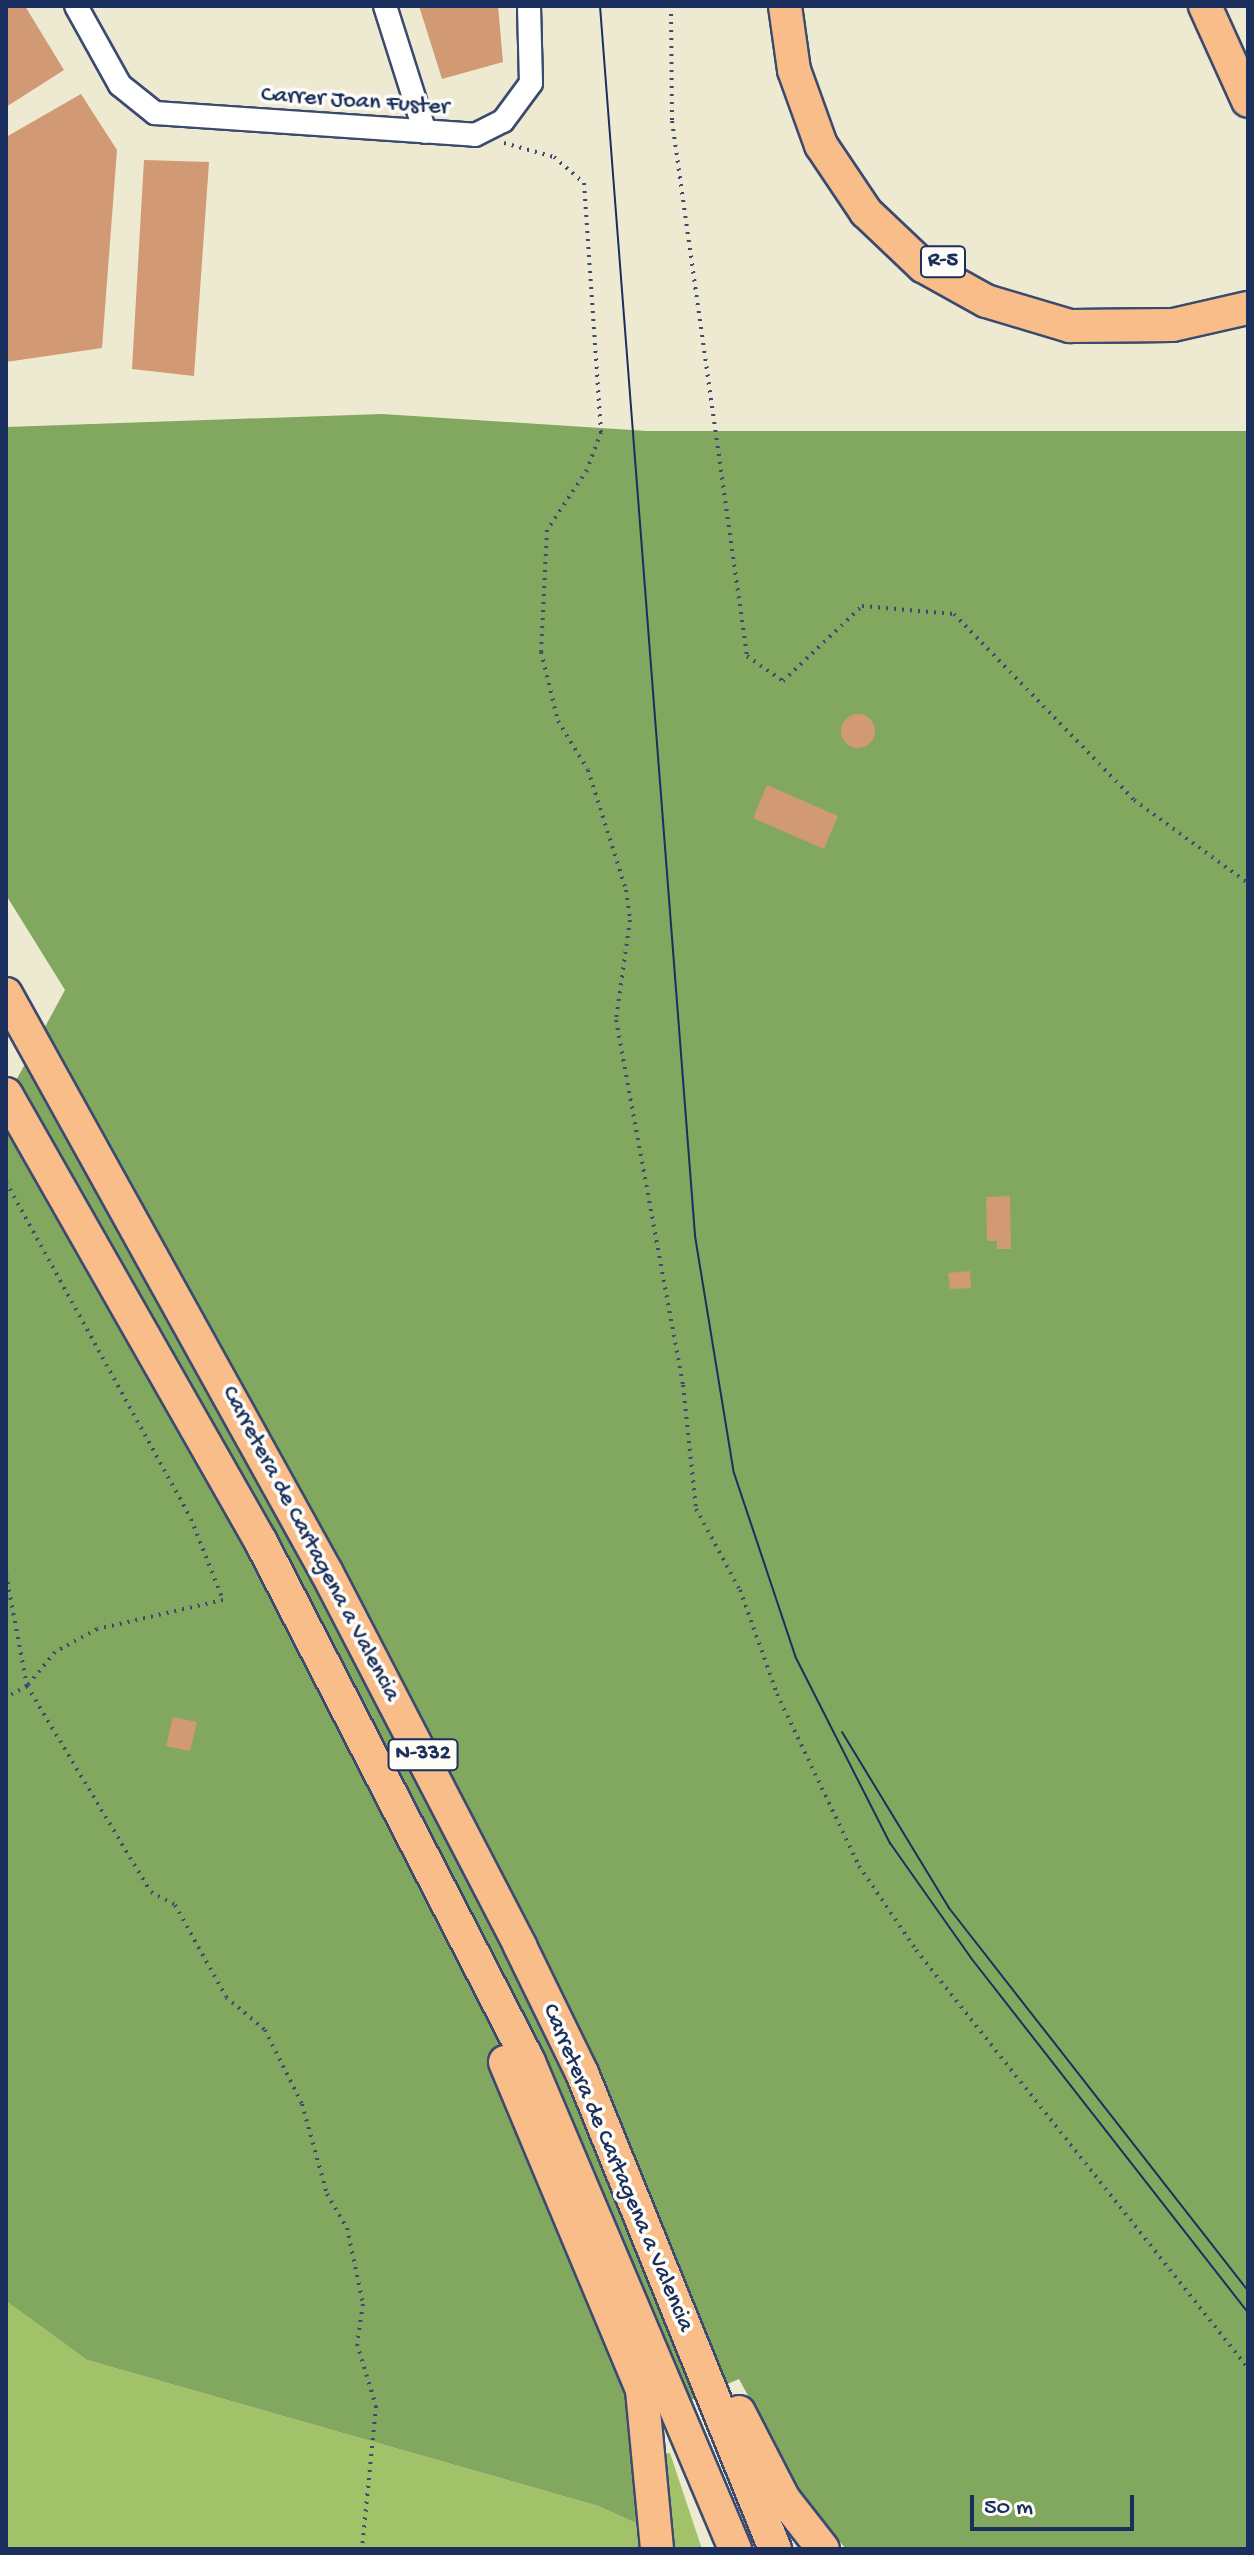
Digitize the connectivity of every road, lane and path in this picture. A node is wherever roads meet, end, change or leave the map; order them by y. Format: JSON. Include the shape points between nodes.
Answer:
{"nodes":[{"id":1,"x":76,"y":6,"type":"edge"},
{"id":2,"x":385,"y":6,"type":"edge"},
{"id":3,"x":529,"y":6,"type":"edge"},
{"id":4,"x":671,"y":6,"type":"edge"},
{"id":5,"x":785,"y":6,"type":"edge"},
{"id":6,"x":806,"y":6,"type":"edge"},
{"id":7,"x":1183,"y":6,"type":"edge"},
{"id":8,"x":1205,"y":6,"type":"edge"},
{"id":9,"x":1242,"y":87,"type":"edge"},
{"id":10,"x":425,"y":132,"type":"junction"},
{"id":11,"x":475,"y":135,"type":"junction"},
{"id":12,"x":1244,"y":302,"type":"edge"},
{"id":13,"x":1248,"y":883,"type":"edge"},
{"id":14,"x":6,"y":981,"type":"edge"},
{"id":15,"x":14,"y":1007,"type":"edge"},
{"id":16,"x":6,"y":1094,"type":"edge"},
{"id":17,"x":6,"y":1182,"type":"edge"},
{"id":18,"x":6,"y":1574,"type":"edge"},
{"id":19,"x":27,"y":1686,"type":"junction"},
{"id":20,"x":6,"y":1697,"type":"edge"},
{"id":21,"x":398,"y":1804,"type":"junction"},
{"id":22,"x":582,"y":2073,"type":"junction"},
{"id":23,"x":1248,"y":2368,"type":"edge"},
{"id":24,"x":362,"y":2549,"type":"edge"},
{"id":25,"x":657,"y":2549,"type":"edge"},
{"id":26,"x":735,"y":2549,"type":"edge"},
{"id":27,"x":775,"y":2549,"type":"edge"},
{"id":28,"x":823,"y":2549,"type":"edge"}],
"edges":[{"from":1,"to":10,"type":"street","name":"Carrer Joan Fuster","via":[[120,85],[155,113]]},
{"from":2,"to":10,"type":"street"},
{"from":3,"to":11,"type":"street","name":"Carrer Joan Fuster","via":[[531,83],[503,121]]},
{"from":4,"to":13,"type":"path","via":[[672,121],[747,656],[783,681],[862,606],[954,614],[1134,800]]},
{"from":5,"to":12,"type":"highway","via":[[796,81],[821,145],[866,212],[923,266],[986,301],[1070,326],[1173,325]]},
{"from":6,"to":12,"type":"highway","number":"R-5","via":[[806,64],[831,137],[877,203],[925,250],[993,291],[1067,312],[1150,314]]},
{"from":7,"to":9,"type":"highway"},
{"from":8,"to":9,"type":"highway"},
{"from":10,"to":11,"type":"street","name":"Carrer Joan Fuster"},
{"from":11,"to":23,"type":"path","via":[[554,157],[584,183],[601,432],[587,470],[547,530],[541,652],[558,721],[588,770],[626,890],[630,920],[616,1020],[683,1385],[696,1509],[740,1590],[777,1694],[859,1866],[916,1950]]},
{"from":14,"to":15,"type":"highway","name":"Carretera de Cartagena a Valencia"},
{"from":15,"to":22,"type":"highway","name":"Carretera de Cartagena a Valencia","number":"N-332","via":[[327,1573]]},
{"from":16,"to":21,"type":"highway","name":"Carretera de Cartagena a Valencia","number":"N-332","via":[[206,1441]]},
{"from":17,"to":19,"type":"path","via":[[191,1519],[223,1600],[97,1629],[55,1652]]},
{"from":18,"to":19,"type":"path"},
{"from":19,"to":20,"type":"path"},
{"from":19,"to":24,"type":"path","via":[[151,1892],[175,1905],[226,1997],[265,2030],[302,2104],[327,2194],[347,2228],[363,2304],[357,2344],[376,2406]]},
{"from":21,"to":25,"type":"highway","via":[[642,2390]]},
{"from":21,"to":26,"type":"highway","name":"Carretera de Cartagena a Valencia","number":"N-332","via":[[582,2179]]},
{"from":22,"to":27,"type":"highway","name":"Carretera de Cartagena a Valencia","number":"N-332"},
{"from":22,"to":28,"type":"highway","via":[[744,2422],[784,2499]]}]}
